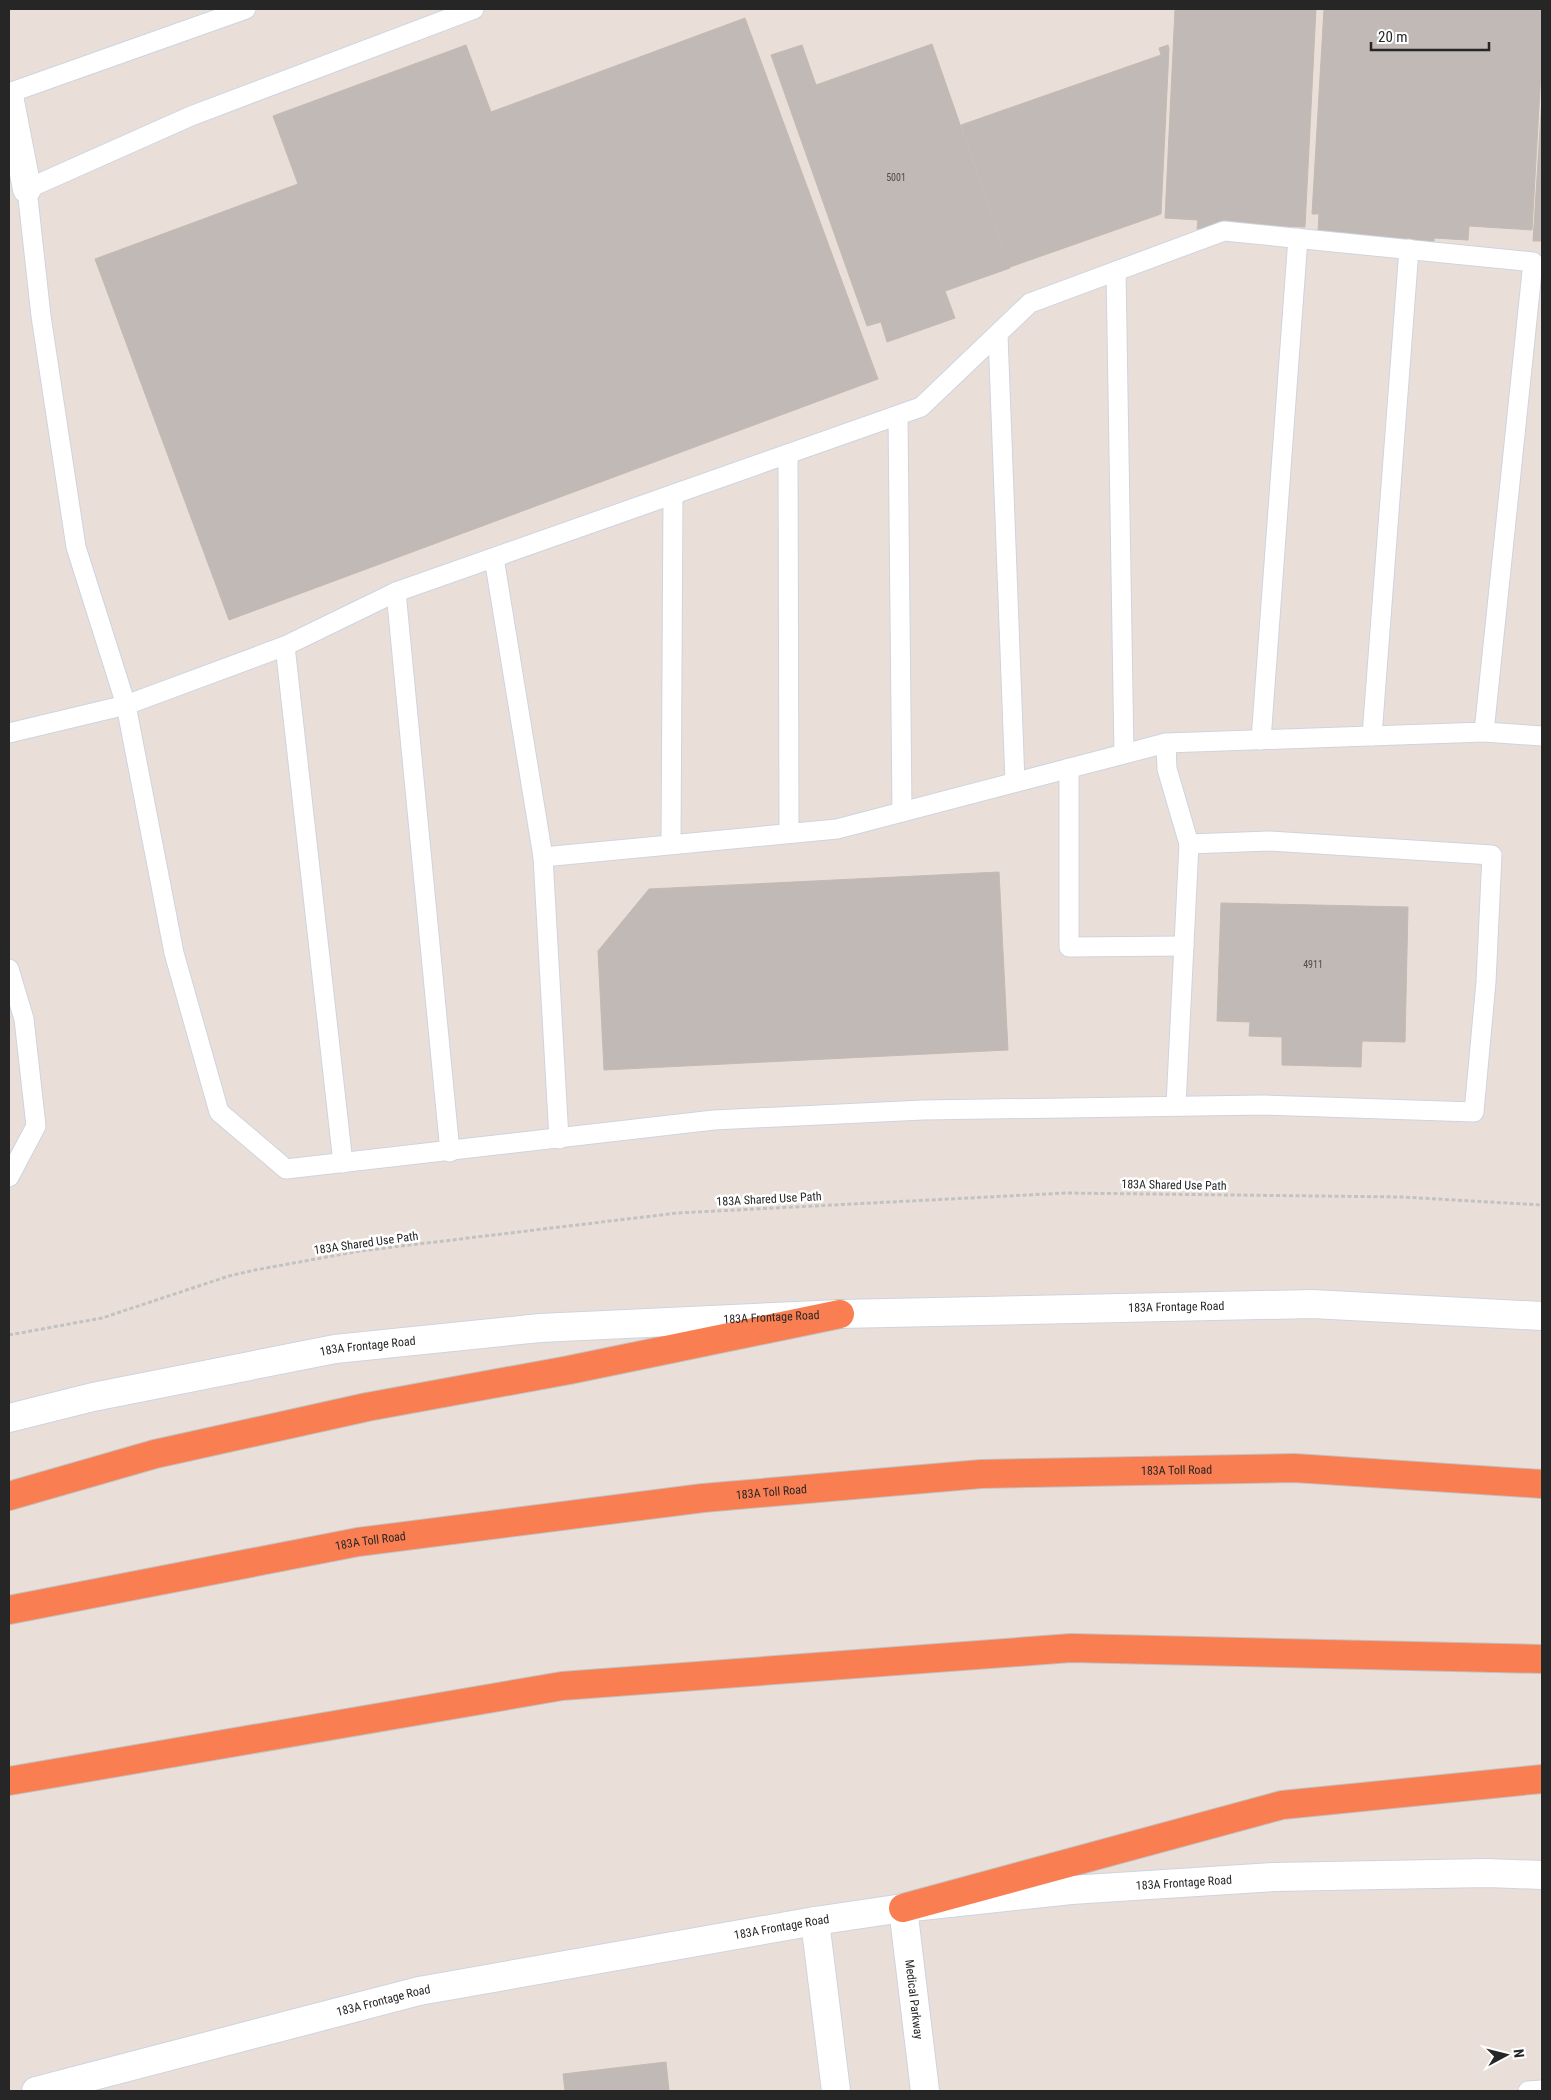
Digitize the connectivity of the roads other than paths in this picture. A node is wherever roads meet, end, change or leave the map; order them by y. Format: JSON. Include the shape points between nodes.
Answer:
{"nodes":[{"id":1,"x":246,"y":9,"type":"edge"},
{"id":2,"x":474,"y":9,"type":"edge"},
{"id":3,"x":9,"y":95,"type":"edge"},
{"id":4,"x":27,"y":189,"type":"junction"},
{"id":5,"x":1298,"y":238,"type":"junction"},
{"id":6,"x":1409,"y":250,"type":"junction"},
{"id":7,"x":1538,"y":262,"type":"edge"},
{"id":8,"x":1116,"y":271,"type":"junction"},
{"id":9,"x":998,"y":335,"type":"junction"},
{"id":10,"x":898,"y":416,"type":"junction"},
{"id":11,"x":788,"y":454,"type":"junction"},
{"id":12,"x":673,"y":495,"type":"junction"},
{"id":13,"x":494,"y":558,"type":"junction"},
{"id":14,"x":396,"y":592,"type":"junction"},
{"id":15,"x":285,"y":646,"type":"junction"},
{"id":16,"x":126,"y":705,"type":"junction"},
{"id":17,"x":1484,"y":732,"type":"junction"},
{"id":18,"x":9,"y":733,"type":"edge"},
{"id":19,"x":1372,"y":736,"type":"junction"},
{"id":20,"x":1542,"y":736,"type":"edge"},
{"id":21,"x":1261,"y":740,"type":"junction"},
{"id":22,"x":1166,"y":743,"type":"junction"},
{"id":23,"x":1124,"y":754,"type":"junction"},
{"id":24,"x":1069,"y":768,"type":"junction"},
{"id":25,"x":1015,"y":782,"type":"junction"},
{"id":26,"x":902,"y":812,"type":"junction"},
{"id":27,"x":789,"y":833,"type":"junction"},
{"id":28,"x":671,"y":844,"type":"junction"},
{"id":29,"x":1189,"y":844,"type":"junction"},
{"id":30,"x":543,"y":857,"type":"junction"},
{"id":31,"x":1184,"y":946,"type":"junction"},
{"id":32,"x":9,"y":969,"type":"edge"},
{"id":33,"x":1176,"y":1106,"type":"junction"},
{"id":34,"x":559,"y":1139,"type":"junction"},
{"id":35,"x":450,"y":1152,"type":"junction"},
{"id":36,"x":342,"y":1163,"type":"junction"},
{"id":37,"x":9,"y":1177,"type":"edge"},
{"id":38,"x":840,"y":1314,"type":"junction"},
{"id":39,"x":1542,"y":1316,"type":"edge"},
{"id":40,"x":9,"y":1418,"type":"edge"},
{"id":41,"x":1542,"y":1484,"type":"edge"},
{"id":42,"x":9,"y":1496,"type":"edge"},
{"id":43,"x":9,"y":1610,"type":"edge"},
{"id":44,"x":1542,"y":1659,"type":"edge"},
{"id":45,"x":1542,"y":1779,"type":"edge"},
{"id":46,"x":9,"y":1781,"type":"edge"},
{"id":47,"x":1542,"y":1875,"type":"edge"},
{"id":48,"x":903,"y":1908,"type":"junction"},
{"id":49,"x":815,"y":1921,"type":"junction"},
{"id":50,"x":1542,"y":2090,"type":"edge"},
{"id":51,"x":36,"y":2091,"type":"edge"},
{"id":52,"x":836,"y":2091,"type":"edge"},
{"id":53,"x":925,"y":2091,"type":"edge"},
{"id":54,"x":1528,"y":2091,"type":"edge"}],
"edges":[{"from":1,"to":3,"type":"lane"},
{"from":2,"to":4,"type":"lane","via":[[191,116]]},
{"from":3,"to":4,"type":"main road"},
{"from":4,"to":16,"type":"lane","via":[[76,547]]},
{"from":5,"to":6,"type":"lane"},
{"from":5,"to":8,"type":"lane","via":[[1224,231]]},
{"from":5,"to":21,"type":"lane"},
{"from":6,"to":7,"type":"lane"},
{"from":6,"to":19,"type":"lane"},
{"from":7,"to":17,"type":"lane"},
{"from":8,"to":9,"type":"lane","via":[[1030,303]]},
{"from":8,"to":23,"type":"lane"},
{"from":9,"to":10,"type":"lane","via":[[921,407]]},
{"from":9,"to":25,"type":"lane"},
{"from":10,"to":11,"type":"lane"},
{"from":10,"to":26,"type":"lane"},
{"from":11,"to":12,"type":"lane"},
{"from":11,"to":27,"type":"lane"},
{"from":12,"to":13,"type":"lane"},
{"from":12,"to":28,"type":"lane"},
{"from":13,"to":14,"type":"lane"},
{"from":13,"to":30,"type":"lane"},
{"from":14,"to":15,"type":"lane"},
{"from":14,"to":35,"type":"lane"},
{"from":15,"to":16,"type":"lane"},
{"from":15,"to":36,"type":"lane"},
{"from":16,"to":18,"type":"lane"},
{"from":16,"to":36,"type":"lane","via":[[174,952],[219,1112],[286,1169]]},
{"from":17,"to":19,"type":"lane"},
{"from":17,"to":20,"type":"lane"},
{"from":19,"to":21,"type":"lane"},
{"from":21,"to":22,"type":"lane"},
{"from":22,"to":23,"type":"lane"},
{"from":22,"to":29,"type":"lane","via":[[1167,769]]},
{"from":23,"to":24,"type":"lane"},
{"from":24,"to":25,"type":"lane"},
{"from":24,"to":31,"type":"lane","via":[[1069,947]]},
{"from":25,"to":26,"type":"lane"},
{"from":26,"to":27,"type":"lane","via":[[837,829]]},
{"from":27,"to":28,"type":"lane"},
{"from":28,"to":30,"type":"lane"},
{"from":29,"to":31,"type":"lane"},
{"from":29,"to":33,"type":"lane","via":[[1269,841],[1492,855],[1474,1112],[1264,1105]]},
{"from":30,"to":34,"type":"lane"},
{"from":31,"to":33,"type":"lane"},
{"from":32,"to":37,"type":"lane","via":[[24,1019],[36,1126]]},
{"from":33,"to":34,"type":"lane","via":[[923,1110],[714,1120]]},
{"from":34,"to":35,"type":"lane"},
{"from":35,"to":36,"type":"lane"},
{"from":38,"to":39,"type":"main road","name":"183A Frontage Road","via":[[1312,1304]]},
{"from":38,"to":40,"type":"main road","name":"183A Frontage Road","via":[[540,1328],[335,1349],[93,1397]]},
{"from":38,"to":42,"type":"highway","via":[[569,1370],[367,1406],[155,1454]]},
{"from":41,"to":43,"type":"highway","name":"183A Toll Road","via":[[1294,1468],[981,1474],[703,1498],[358,1542]]},
{"from":44,"to":46,"type":"highway","via":[[1071,1648],[562,1686]]},
{"from":45,"to":48,"type":"highway","via":[[1282,1805]]},
{"from":47,"to":48,"type":"main road","name":"183A Frontage Road","via":[[1274,1877],[1071,1890]]},
{"from":48,"to":49,"type":"main road","name":"183A Frontage Road"},
{"from":48,"to":53,"type":"main road","name":"Medical Parkway"},
{"from":49,"to":51,"type":"main road","name":"183A Frontage Road","via":[[419,1991]]},
{"from":49,"to":52,"type":"main road"},
{"from":50,"to":54,"type":"lane"}]}
